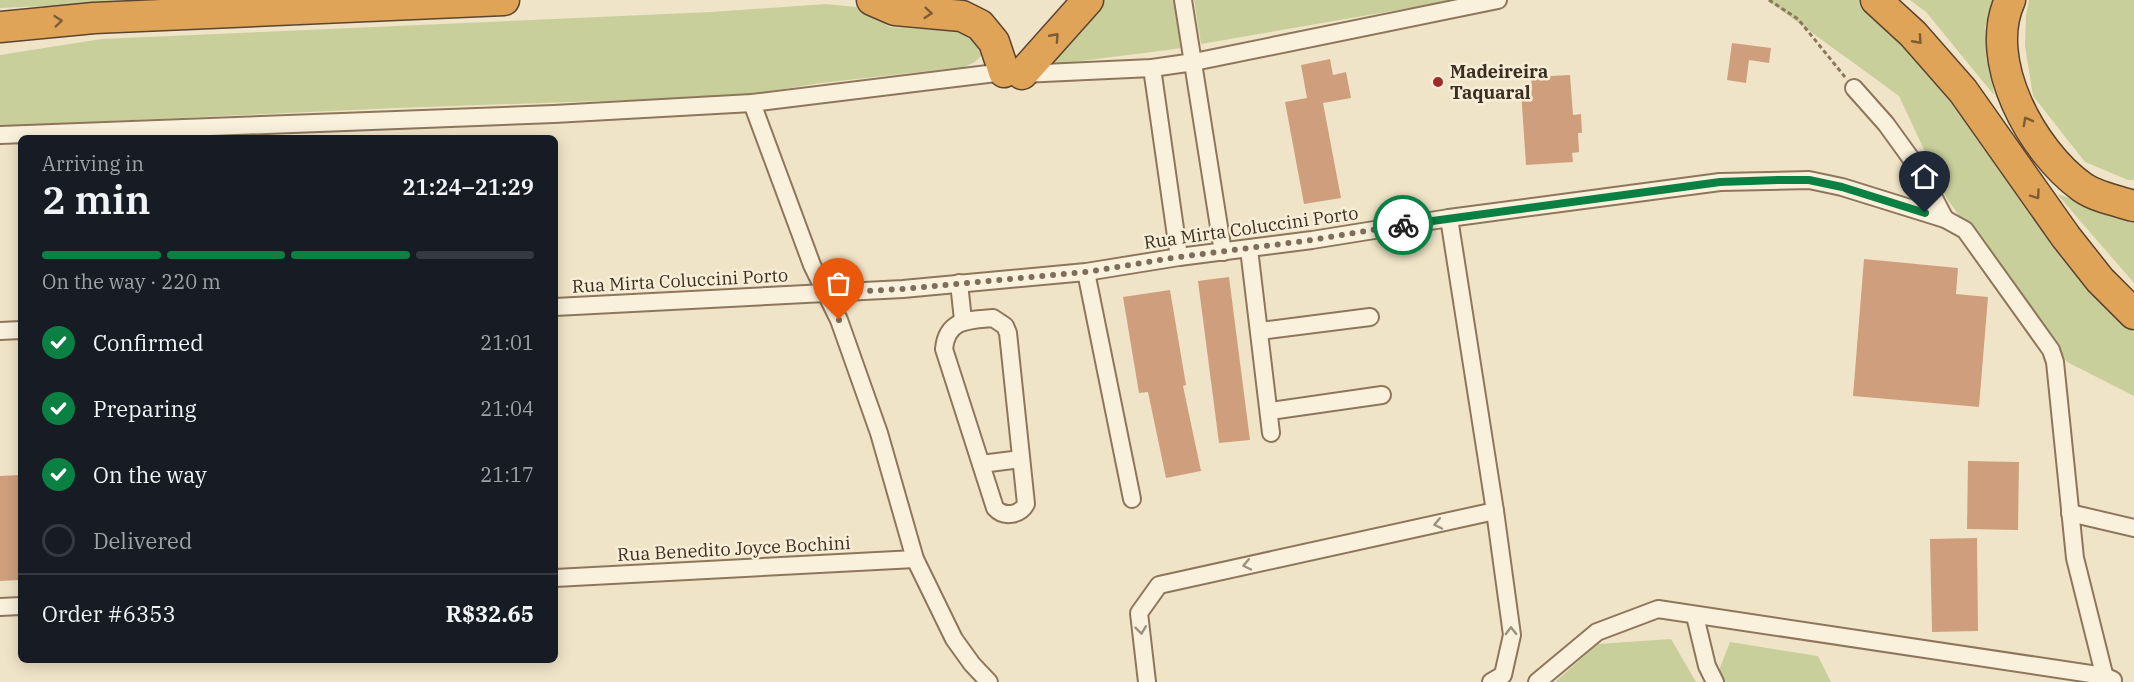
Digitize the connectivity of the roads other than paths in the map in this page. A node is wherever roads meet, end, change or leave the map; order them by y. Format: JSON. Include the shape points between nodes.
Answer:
{"nodes":[{"id":1,"x":504,"y":0,"type":"edge"},
{"id":2,"x":872,"y":0,"type":"edge"},
{"id":3,"x":1088,"y":0,"type":"edge"},
{"id":4,"x":1183,"y":0,"type":"edge"},
{"id":5,"x":1498,"y":0,"type":"edge"},
{"id":6,"x":1876,"y":0,"type":"edge"},
{"id":7,"x":2010,"y":0,"type":"edge"},
{"id":8,"x":0,"y":27,"type":"edge"},
{"id":9,"x":1194,"y":62,"type":"junction"},
{"id":10,"x":1152,"y":68,"type":"junction"},
{"id":11,"x":1013,"y":73,"type":"junction"},
{"id":12,"x":1854,"y":88,"type":"road end"},
{"id":13,"x":752,"y":103,"type":"junction"},
{"id":14,"x":0,"y":135,"type":"edge"},
{"id":15,"x":2134,"y":206,"type":"edge"},
{"id":16,"x":1449,"y":218,"type":"junction"},
{"id":17,"x":1945,"y":219,"type":"junction"},
{"id":18,"x":1250,"y":249,"type":"junction"},
{"id":19,"x":1223,"y":252,"type":"junction"},
{"id":20,"x":1179,"y":257,"type":"junction"},
{"id":21,"x":1086,"y":272,"type":"junction"},
{"id":22,"x":959,"y":283,"type":"junction"},
{"id":23,"x":825,"y":293,"type":"junction"},
{"id":24,"x":558,"y":307,"type":"edge"},
{"id":25,"x":2134,"y":314,"type":"edge"},
{"id":26,"x":1370,"y":316,"type":"dead end"},
{"id":27,"x":963,"y":320,"type":"junction"},
{"id":28,"x":18,"y":330,"type":"edge"},
{"id":29,"x":0,"y":331,"type":"edge"},
{"id":30,"x":1260,"y":331,"type":"junction"},
{"id":31,"x":1382,"y":395,"type":"dead end"},
{"id":32,"x":1270,"y":411,"type":"junction"},
{"id":33,"x":1271,"y":433,"type":"dead end"},
{"id":34,"x":1021,"y":459,"type":"junction"},
{"id":35,"x":981,"y":464,"type":"junction"},
{"id":36,"x":1132,"y":499,"type":"dead end"},
{"id":37,"x":1495,"y":511,"type":"junction"},
{"id":38,"x":2070,"y":513,"type":"junction"},
{"id":39,"x":2134,"y":528,"type":"edge"},
{"id":40,"x":915,"y":559,"type":"junction"},
{"id":41,"x":558,"y":578,"type":"edge"},
{"id":42,"x":18,"y":606,"type":"edge"},
{"id":43,"x":0,"y":607,"type":"edge"},
{"id":44,"x":1695,"y":616,"type":"junction"},
{"id":45,"x":2109,"y":680,"type":"edge"},
{"id":46,"x":989,"y":682,"type":"edge"},
{"id":47,"x":1147,"y":682,"type":"edge"},
{"id":48,"x":1491,"y":682,"type":"edge"},
{"id":49,"x":1537,"y":682,"type":"edge"},
{"id":50,"x":1715,"y":682,"type":"edge"}],
"edges":[{"from":8,"to":1,"type":"highway","one_way":true,"via":[[94,18]]},
{"from":2,"to":11,"type":"highway","one_way":true,"via":[[895,10],[962,16],[980,25]]},
{"from":11,"to":3,"type":"highway","one_way":true},
{"from":4,"to":9,"type":"street"},
{"from":5,"to":9,"type":"street"},
{"from":6,"to":25,"type":"highway","one_way":true,"via":[[1913,34],[1963,91],[2066,237]]},
{"from":15,"to":7,"type":"highway","one_way":true,"via":[[2084,189],[2046,152],[2028,126],[2014,97],[2000,39]]},
{"from":9,"to":10,"type":"street"},
{"from":9,"to":19,"type":"street"},
{"from":10,"to":11,"type":"street"},
{"from":10,"to":20,"type":"street"},
{"from":11,"to":13,"type":"street"},
{"from":12,"to":17,"type":"street","via":[[1920,171]]},
{"from":13,"to":14,"type":"street"},
{"from":13,"to":23,"type":"street"},
{"from":16,"to":17,"type":"street","name":"Rua Mirta Coluccini Porto","via":[[1720,182],[1809,180]]},
{"from":16,"to":18,"type":"street","name":"Rua Mirta Coluccini Porto"},
{"from":16,"to":37,"type":"street"},
{"from":17,"to":38,"type":"street","via":[[1956,223],[1972,238],[2051,350]]},
{"from":18,"to":19,"type":"street","name":"Rua Mirta Coluccini Porto"},
{"from":18,"to":30,"type":"street"},
{"from":19,"to":20,"type":"street","name":"Rua Mirta Coluccini Porto"},
{"from":20,"to":21,"type":"street","name":"Rua Mirta Coluccini Porto"},
{"from":21,"to":22,"type":"street","name":"Rua Mirta Coluccini Porto"},
{"from":21,"to":36,"type":"street"},
{"from":22,"to":23,"type":"street","name":"Rua Mirta Coluccini Porto"},
{"from":22,"to":27,"type":"street"},
{"from":23,"to":24,"type":"street","name":"Rua Mirta Coluccini Porto"},
{"from":23,"to":40,"type":"street","via":[[839,320],[879,433]]},
{"from":26,"to":30,"type":"street"},
{"from":27,"to":34,"type":"street","via":[[993,318],[1008,333]]},
{"from":27,"to":35,"type":"street","via":[[949,332],[944,349]]},
{"from":28,"to":29,"type":"street"},
{"from":30,"to":32,"type":"street"},
{"from":31,"to":32,"type":"street"},
{"from":32,"to":33,"type":"street"},
{"from":34,"to":35,"type":"street"},
{"from":34,"to":35,"type":"street","via":[[1026,504],[1017,513],[1005,514],[995,508]]},
{"from":37,"to":47,"type":"street","one_way":true,"via":[[1159,585],[1139,613]]},
{"from":48,"to":37,"type":"street","one_way":true,"via":[[1503,675],[1512,635]]},
{"from":38,"to":39,"type":"street"},
{"from":38,"to":45,"type":"street","via":[[2074,558]]},
{"from":40,"to":41,"type":"street","name":"Rua Benedito Joyce Bochini"},
{"from":40,"to":46,"type":"street","via":[[954,639]]},
{"from":42,"to":43,"type":"street"},
{"from":44,"to":45,"type":"street"},
{"from":44,"to":49,"type":"street","via":[[1658,609],[1597,632]]},
{"from":44,"to":50,"type":"street","via":[[1707,666]]}]}
